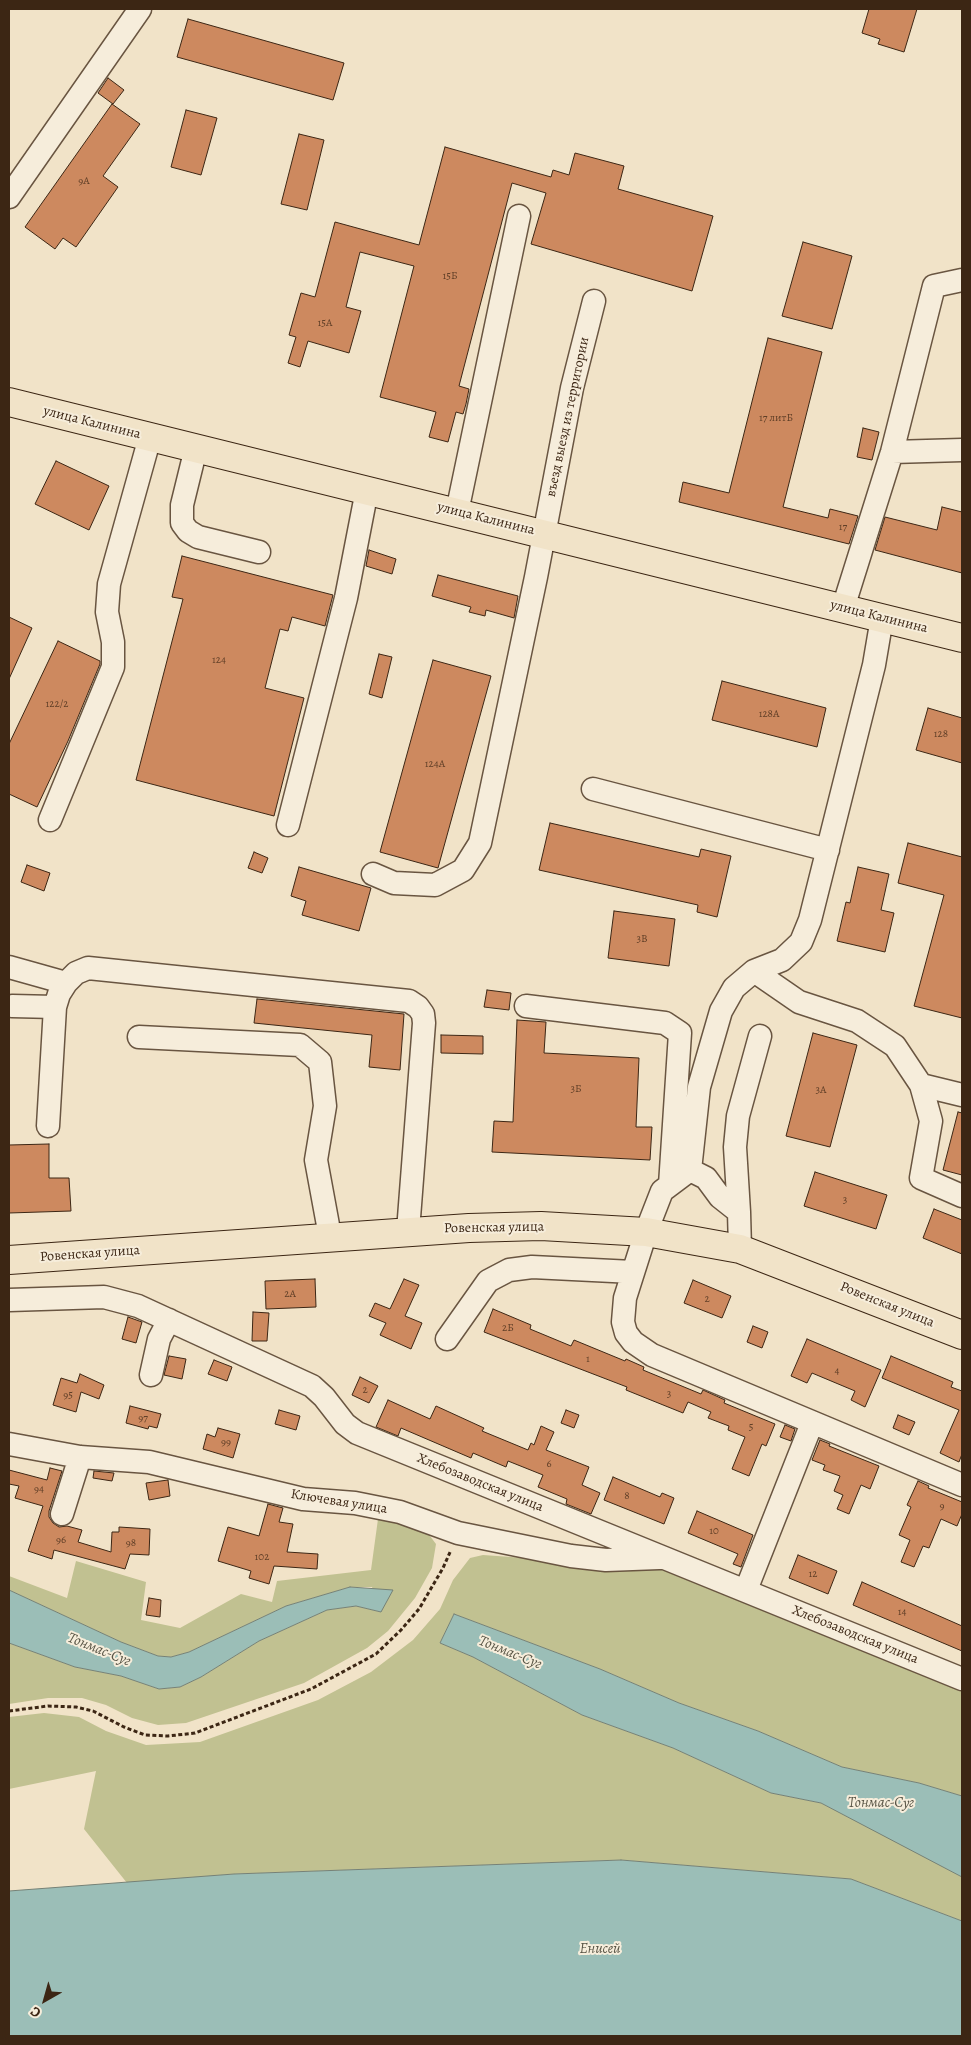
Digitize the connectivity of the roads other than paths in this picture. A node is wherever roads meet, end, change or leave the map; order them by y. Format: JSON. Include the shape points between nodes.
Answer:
{"nodes":[{"id":1,"x":140,"y":9,"type":"edge"},
{"id":2,"x":9,"y":197,"type":"edge"},
{"id":3,"x":519,"y":216,"type":"dead end"},
{"id":4,"x":962,"y":280,"type":"edge"},
{"id":5,"x":594,"y":301,"type":"dead end"},
{"id":6,"x":9,"y":402,"type":"edge"},
{"id":7,"x":150,"y":437,"type":"junction"},
{"id":8,"x":196,"y":448,"type":"junction"},
{"id":9,"x":962,"y":450,"type":"edge"},
{"id":10,"x":892,"y":452,"type":"junction"},
{"id":11,"x":367,"y":490,"type":"junction"},
{"id":12,"x":457,"y":512,"type":"junction"},
{"id":13,"x":544,"y":534,"type":"junction"},
{"id":14,"x":258,"y":552,"type":"dead end"},
{"id":15,"x":843,"y":608,"type":"junction"},
{"id":16,"x":882,"y":618,"type":"junction"},
{"id":17,"x":962,"y":638,"type":"edge"},
{"id":18,"x":593,"y":789,"type":"dead end"},
{"id":19,"x":50,"y":820,"type":"dead end"},
{"id":20,"x":288,"y":825,"type":"dead end"},
{"id":21,"x":828,"y":850,"type":"junction"},
{"id":22,"x":373,"y":874,"type":"dead end"},
{"id":23,"x":9,"y":967,"type":"edge"},
{"id":24,"x":754,"y":972,"type":"junction"},
{"id":25,"x":66,"y":983,"type":"junction"},
{"id":26,"x":12,"y":1006,"type":"dead end"},
{"id":27,"x":526,"y":1006,"type":"dead end"},
{"id":28,"x":54,"y":1007,"type":"junction"},
{"id":29,"x":760,"y":1036,"type":"dead end"},
{"id":30,"x":139,"y":1037,"type":"dead end"},
{"id":31,"x":921,"y":1085,"type":"junction"},
{"id":32,"x":962,"y":1095,"type":"edge"},
{"id":33,"x":48,"y":1126,"type":"dead end"},
{"id":34,"x":690,"y":1170,"type":"junction"},
{"id":35,"x":670,"y":1185,"type":"junction"},
{"id":36,"x":962,"y":1196,"type":"edge"},
{"id":37,"x":739,"y":1212,"type":"junction"},
{"id":38,"x":408,"y":1231,"type":"junction"},
{"id":39,"x":646,"y":1232,"type":"junction"},
{"id":40,"x":330,"y":1236,"type":"junction"},
{"id":41,"x":740,"y":1249,"type":"junction"},
{"id":42,"x":9,"y":1260,"type":"edge"},
{"id":43,"x":633,"y":1272,"type":"junction"},
{"id":44,"x":9,"y":1300,"type":"edge"},
{"id":45,"x":169,"y":1320,"type":"junction"},
{"id":46,"x":962,"y":1335,"type":"edge"},
{"id":47,"x":447,"y":1339,"type":"dead end"},
{"id":48,"x":151,"y":1375,"type":"dead end"},
{"id":49,"x":812,"y":1422,"type":"junction"},
{"id":50,"x":9,"y":1444,"type":"edge"},
{"id":51,"x":80,"y":1457,"type":"junction"},
{"id":52,"x":962,"y":1485,"type":"edge"},
{"id":53,"x":62,"y":1514,"type":"dead end"},
{"id":54,"x":667,"y":1557,"type":"junction"},
{"id":55,"x":746,"y":1590,"type":"junction"},
{"id":56,"x":962,"y":1678,"type":"edge"}],
"edges":[{"from":1,"to":2,"type":"street"},
{"from":3,"to":12,"type":"street"},
{"from":4,"to":10,"type":"street","via":[[934,286]]},
{"from":5,"to":13,"type":"street","name":"въезд выезд из территории","via":[[572,388]]},
{"from":6,"to":7,"type":"main road","name":"улица Калинина"},
{"from":7,"to":8,"type":"main road","name":"улица Калинина"},
{"from":7,"to":19,"type":"street","via":[[110,584],[107,612],[113,642],[113,667]]},
{"from":8,"to":11,"type":"main road","name":"улица Калинина"},
{"from":8,"to":14,"type":"street","via":[[182,505],[182,523],[198,536]]},
{"from":9,"to":10,"type":"street"},
{"from":10,"to":15,"type":"street"},
{"from":11,"to":12,"type":"main road","name":"улица Калинина"},
{"from":11,"to":20,"type":"street","via":[[346,598]]},
{"from":12,"to":13,"type":"main road","name":"улица Калинина"},
{"from":13,"to":15,"type":"main road","name":"улица Калинина"},
{"from":13,"to":22,"type":"street","name":"въезд выезд из территории","via":[[480,843],[463,870],[435,885],[394,883]]},
{"from":15,"to":16,"type":"main road","name":"улица Калинина"},
{"from":16,"to":17,"type":"main road","name":"улица Калинина"},
{"from":16,"to":21,"type":"street","via":[[874,665]]},
{"from":18,"to":21,"type":"street"},
{"from":21,"to":24,"type":"street","via":[[801,942],[782,960]]},
{"from":23,"to":25,"type":"street"},
{"from":24,"to":31,"type":"street","via":[[800,1002],[857,1021],[895,1046]]},
{"from":24,"to":34,"type":"street","via":[[734,988],[721,1011],[699,1087]]},
{"from":25,"to":28,"type":"street"},
{"from":25,"to":38,"type":"street","via":[[76,973],[88,968],[408,1002],[418,1007],[424,1024]]},
{"from":26,"to":28,"type":"street"},
{"from":27,"to":35,"type":"street","via":[[665,1023],[680,1033]]},
{"from":28,"to":33,"type":"street"},
{"from":29,"to":37,"type":"street","via":[[738,1116],[735,1147]]},
{"from":30,"to":40,"type":"street","via":[[300,1045],[320,1062],[325,1106],[316,1160]]},
{"from":31,"to":32,"type":"street"},
{"from":31,"to":36,"type":"street","via":[[931,1121],[921,1178]]},
{"from":34,"to":35,"type":"street"},
{"from":34,"to":37,"type":"street","via":[[706,1178],[720,1197]]},
{"from":35,"to":39,"type":"street","via":[[662,1191]]},
{"from":37,"to":41,"type":"street"},
{"from":38,"to":39,"type":"main road","name":"Ровенская улица","via":[[541,1226]]},
{"from":38,"to":40,"type":"main road","name":"Ровенская улица"},
{"from":39,"to":41,"type":"main road","name":"Ровенская улица"},
{"from":39,"to":43,"type":"street"},
{"from":40,"to":42,"type":"main road","name":"Ровенская улица"},
{"from":41,"to":46,"type":"main road","name":"Ровенская улица"},
{"from":43,"to":47,"type":"street","via":[[532,1267],[504,1272],[479,1290]]},
{"from":43,"to":49,"type":"street","via":[[623,1310],[626,1333],[633,1342],[652,1355]]},
{"from":44,"to":45,"type":"street","name":"Хлебозаводская улица","via":[[104,1297],[138,1306]]},
{"from":45,"to":48,"type":"street","via":[[159,1339]]},
{"from":45,"to":54,"type":"street","name":"Хлебозаводская улица","via":[[312,1386],[358,1434]]},
{"from":49,"to":52,"type":"street"},
{"from":49,"to":55,"type":"street"},
{"from":50,"to":51,"type":"street","name":"Ключевая улица"},
{"from":51,"to":53,"type":"street"},
{"from":51,"to":54,"type":"street","name":"Ключевая улица","via":[[149,1462],[303,1498],[356,1503],[400,1512],[458,1533],[571,1556],[597,1559]]},
{"from":54,"to":55,"type":"street","name":"Хлебозаводская улица"},
{"from":55,"to":56,"type":"street","name":"Хлебозаводская улица"}]}
